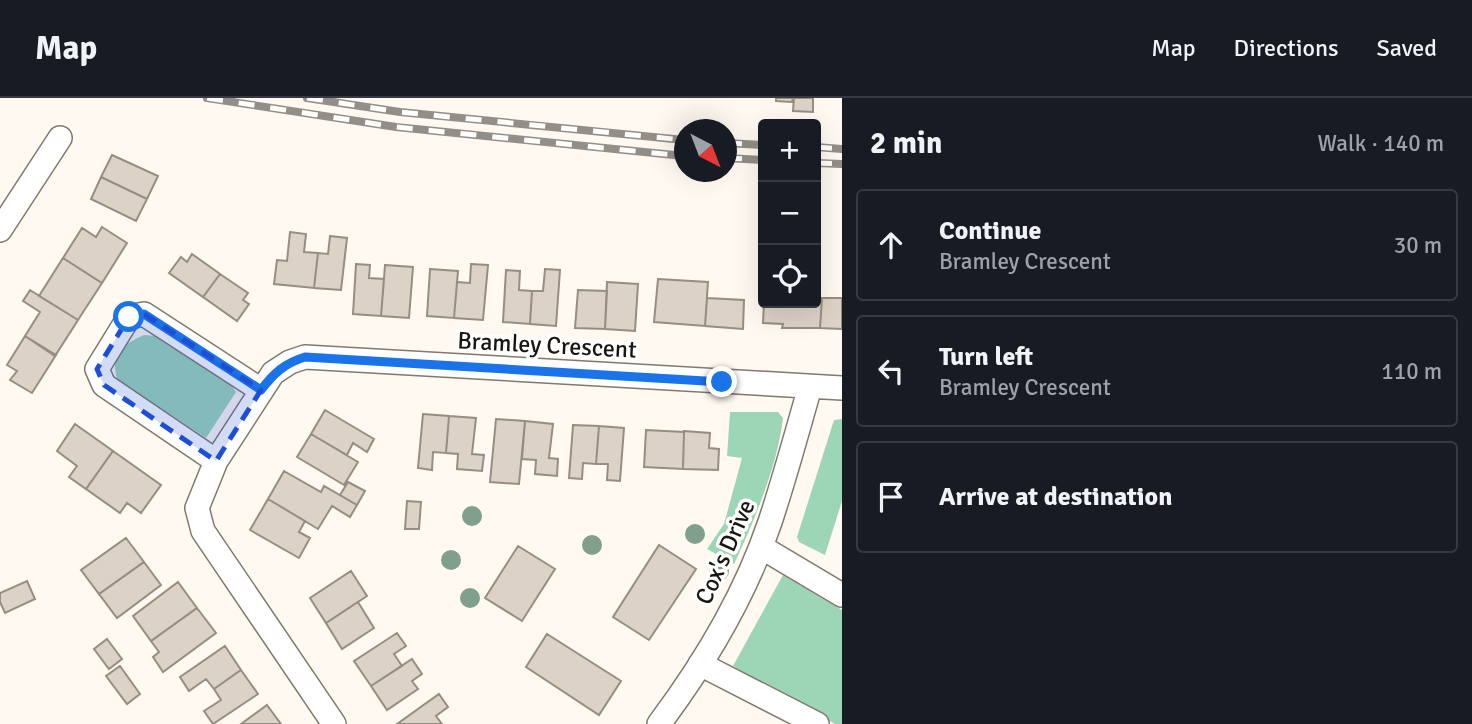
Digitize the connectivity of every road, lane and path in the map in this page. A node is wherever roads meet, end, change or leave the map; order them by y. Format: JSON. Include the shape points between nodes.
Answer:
{"nodes":[{"id":1,"x":60,"y":138,"type":"dead end"},
{"id":2,"x":0,"y":230,"type":"edge"},
{"id":3,"x":810,"y":387,"type":"junction"},
{"id":4,"x":842,"y":388,"type":"edge"},
{"id":5,"x":261,"y":390,"type":"junction"},
{"id":6,"x":216,"y":461,"type":"junction"},
{"id":7,"x":761,"y":547,"type":"junction"},
{"id":8,"x":842,"y":595,"type":"edge"},
{"id":9,"x":701,"y":663,"type":"junction"},
{"id":10,"x":334,"y":724,"type":"edge"},
{"id":11,"x":659,"y":724,"type":"edge"},
{"id":12,"x":817,"y":724,"type":"edge"}],
"edges":[{"from":1,"to":2,"type":"street"},
{"from":3,"to":4,"type":"street","name":"Bramley Crescent"},
{"from":3,"to":5,"type":"street","name":"Bramley Crescent","via":[[305,357],[273,373]]},
{"from":3,"to":7,"type":"street","name":"Cox's Drive"},
{"from":5,"to":6,"type":"street","name":"Bramley Crescent"},
{"from":5,"to":6,"type":"street","via":[[144,314],[129,317],[97,369],[104,385]]},
{"from":6,"to":10,"type":"street","name":"Bramley Crescent","via":[[197,508],[203,531]]},
{"from":7,"to":8,"type":"street"},
{"from":7,"to":9,"type":"street","name":"Cox's Drive"},
{"from":9,"to":11,"type":"street","name":"Cox's Drive"},
{"from":9,"to":12,"type":"street"}]}
